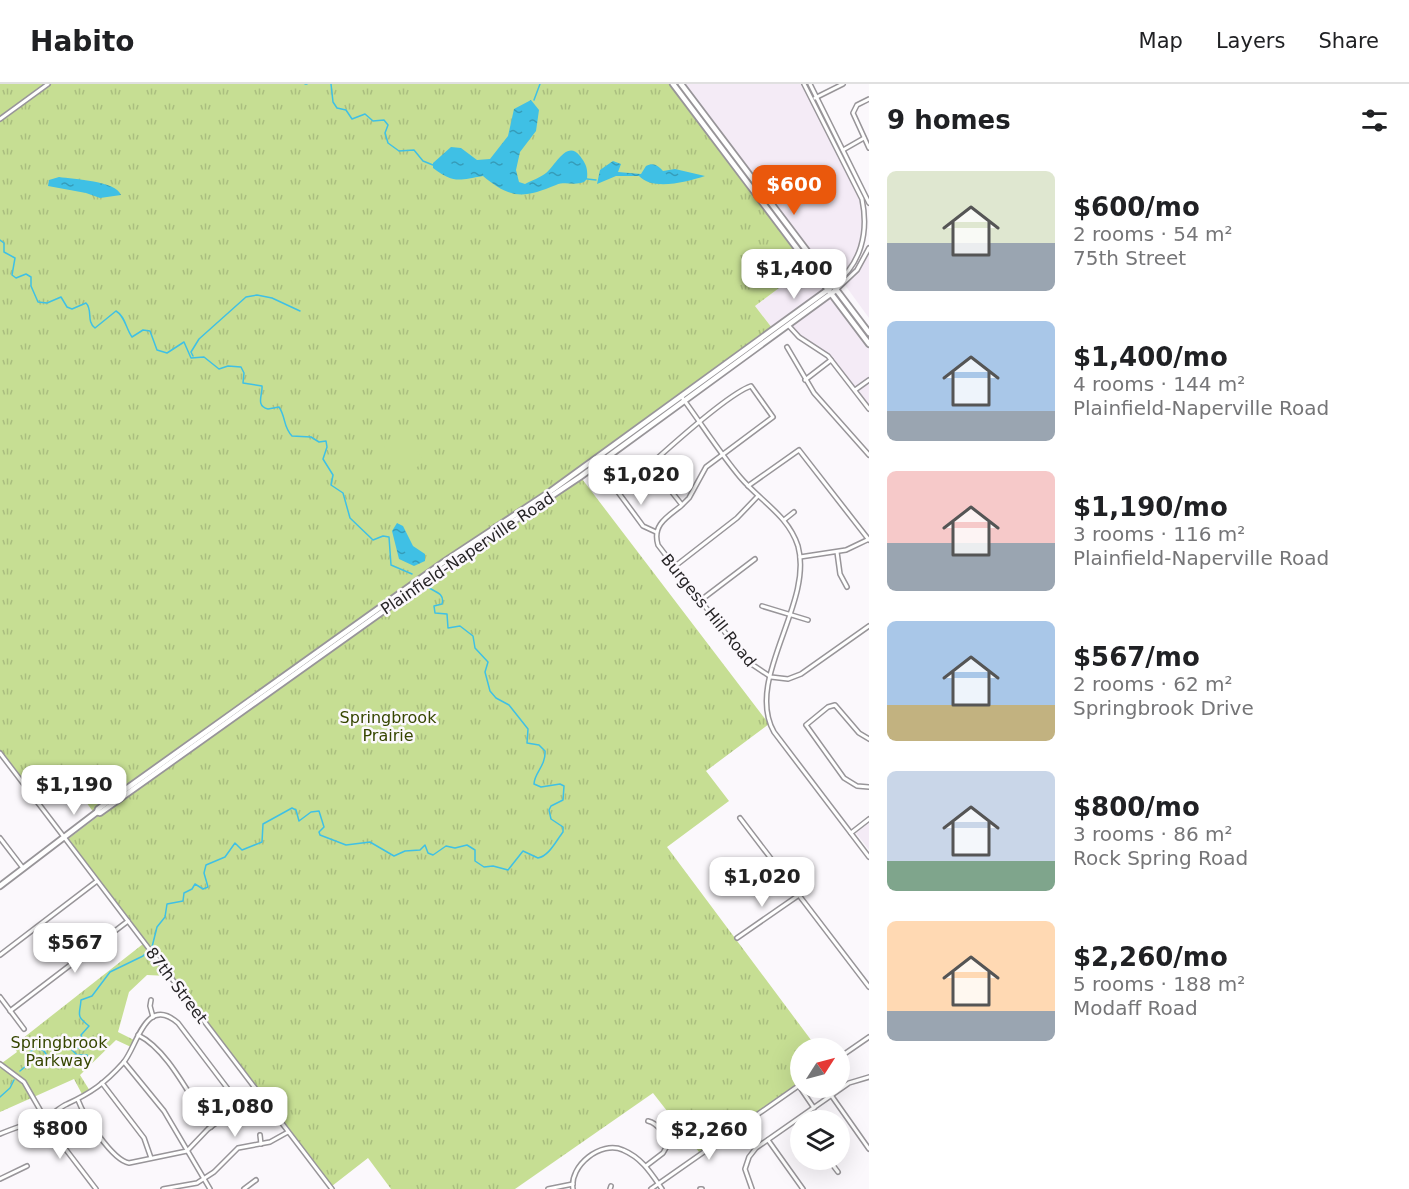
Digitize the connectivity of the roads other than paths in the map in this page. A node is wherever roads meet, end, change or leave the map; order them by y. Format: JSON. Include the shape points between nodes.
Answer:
{"nodes":[{"id":1,"x":48,"y":84,"type":"edge"},
{"id":2,"x":673,"y":84,"type":"edge"},
{"id":3,"x":681,"y":84,"type":"edge"},
{"id":4,"x":804,"y":84,"type":"edge"},
{"id":5,"x":810,"y":84,"type":"edge"},
{"id":6,"x":843,"y":84,"type":"edge"},
{"id":7,"x":816,"y":97,"type":"junction"},
{"id":8,"x":869,"y":99,"type":"edge"},
{"id":9,"x":812,"y":100,"type":"junction"},
{"id":10,"x":0,"y":119,"type":"edge"},
{"id":11,"x":864,"y":138,"type":"junction"},
{"id":12,"x":869,"y":148,"type":"edge"},
{"id":13,"x":843,"y":150,"type":"junction"},
{"id":14,"x":868,"y":205,"type":"edge"},
{"id":15,"x":867,"y":212,"type":"edge"},
{"id":16,"x":869,"y":248,"type":"edge"},
{"id":17,"x":832,"y":290,"type":"junction"},
{"id":18,"x":788,"y":325,"type":"junction"},
{"id":19,"x":869,"y":333,"type":"edge"},
{"id":20,"x":869,"y":344,"type":"edge"},
{"id":21,"x":787,"y":347,"type":"dead end"},
{"id":22,"x":831,"y":360,"type":"junction"},
{"id":23,"x":805,"y":380,"type":"junction"},
{"id":24,"x":869,"y":380,"type":"edge"},
{"id":25,"x":855,"y":390,"type":"junction"},
{"id":26,"x":682,"y":398,"type":"junction"},
{"id":27,"x":869,"y":409,"type":"edge"},
{"id":28,"x":699,"y":422,"type":"junction"},
{"id":29,"x":723,"y":454,"type":"junction"},
{"id":30,"x":869,"y":455,"type":"edge"},
{"id":31,"x":748,"y":486,"type":"junction"},
{"id":32,"x":618,"y":492,"type":"dead end"},
{"id":33,"x":758,"y":496,"type":"junction"},
{"id":34,"x":682,"y":506,"type":"junction"},
{"id":35,"x":794,"y":512,"type":"dead end"},
{"id":36,"x":784,"y":520,"type":"junction"},
{"id":37,"x":656,"y":532,"type":"junction"},
{"id":38,"x":869,"y":539,"type":"edge"},
{"id":39,"x":837,"y":552,"type":"junction"},
{"id":40,"x":800,"y":557,"type":"junction"},
{"id":41,"x":755,"y":559,"type":"dead end"},
{"id":42,"x":674,"y":567,"type":"junction"},
{"id":43,"x":847,"y":587,"type":"dead end"},
{"id":44,"x":701,"y":600,"type":"junction"},
{"id":45,"x":762,"y":606,"type":"dead end"},
{"id":46,"x":790,"y":614,"type":"junction"},
{"id":47,"x":808,"y":620,"type":"dead end"},
{"id":48,"x":869,"y":626,"type":"edge"},
{"id":49,"x":771,"y":677,"type":"junction"},
{"id":50,"x":869,"y":739,"type":"edge"},
{"id":51,"x":0,"y":753,"type":"edge"},
{"id":52,"x":869,"y":787,"type":"edge"},
{"id":53,"x":740,"y":818,"type":"dead end"},
{"id":54,"x":869,"y":819,"type":"edge"},
{"id":55,"x":851,"y":833,"type":"junction"},
{"id":56,"x":64,"y":837,"type":"junction"},
{"id":57,"x":0,"y":838,"type":"edge"},
{"id":58,"x":869,"y":856,"type":"edge"},
{"id":59,"x":23,"y":868,"type":"junction"},
{"id":60,"x":97,"y":881,"type":"junction"},
{"id":61,"x":0,"y":886,"type":"edge"},
{"id":62,"x":799,"y":895,"type":"junction"},
{"id":63,"x":128,"y":921,"type":"junction"},
{"id":64,"x":737,"y":938,"type":"dead end"},
{"id":65,"x":0,"y":955,"type":"edge"},
{"id":66,"x":869,"y":987,"type":"edge"},
{"id":67,"x":0,"y":997,"type":"edge"},
{"id":68,"x":152,"y":1000,"type":"dead end"},
{"id":69,"x":10,"y":1011,"type":"junction"},
{"id":70,"x":153,"y":1017,"type":"junction"},
{"id":71,"x":24,"y":1029,"type":"dead end"},
{"id":72,"x":138,"y":1035,"type":"junction"},
{"id":73,"x":869,"y":1037,"type":"edge"},
{"id":74,"x":850,"y":1050,"type":"edge"},
{"id":75,"x":124,"y":1062,"type":"junction"},
{"id":76,"x":0,"y":1064,"type":"edge"},
{"id":77,"x":869,"y":1077,"type":"edge"},
{"id":78,"x":850,"y":1082,"type":"edge"},
{"id":79,"x":102,"y":1083,"type":"junction"},
{"id":80,"x":790,"y":1092,"type":"edge"},
{"id":81,"x":808,"y":1098,"type":"edge"},
{"id":82,"x":827,"y":1098,"type":"edge"},
{"id":83,"x":833,"y":1098,"type":"edge"},
{"id":84,"x":78,"y":1100,"type":"junction"},
{"id":85,"x":814,"y":1108,"type":"junction"},
{"id":86,"x":812,"y":1110,"type":"edge"},
{"id":87,"x":44,"y":1118,"type":"junction"},
{"id":88,"x":648,"y":1121,"type":"dead end"},
{"id":89,"x":790,"y":1126,"type":"edge"},
{"id":90,"x":211,"y":1127,"type":"junction"},
{"id":91,"x":288,"y":1132,"type":"junction"},
{"id":92,"x":0,"y":1134,"type":"edge"},
{"id":93,"x":260,"y":1135,"type":"dead end"},
{"id":94,"x":768,"y":1140,"type":"junction"},
{"id":95,"x":261,"y":1144,"type":"junction"},
{"id":96,"x":869,"y":1149,"type":"edge"},
{"id":97,"x":187,"y":1151,"type":"junction"},
{"id":98,"x":151,"y":1158,"type":"junction"},
{"id":99,"x":27,"y":1166,"type":"dead end"},
{"id":100,"x":646,"y":1166,"type":"junction"},
{"id":101,"x":0,"y":1179,"type":"edge"},
{"id":102,"x":204,"y":1180,"type":"junction"},
{"id":103,"x":256,"y":1180,"type":"dead end"},
{"id":104,"x":658,"y":1184,"type":"junction"},
{"id":105,"x":573,"y":1187,"type":"edge"},
{"id":106,"x":96,"y":1189,"type":"edge"},
{"id":107,"x":163,"y":1189,"type":"edge"},
{"id":108,"x":210,"y":1189,"type":"edge"},
{"id":109,"x":244,"y":1189,"type":"edge"},
{"id":110,"x":332,"y":1189,"type":"edge"},
{"id":111,"x":548,"y":1189,"type":"edge"},
{"id":112,"x":651,"y":1189,"type":"edge"},
{"id":113,"x":662,"y":1189,"type":"edge"},
{"id":114,"x":752,"y":1189,"type":"edge"},
{"id":115,"x":803,"y":1189,"type":"edge"}],
"edges":[{"from":1,"to":10,"type":"street"},
{"from":2,"to":17,"type":"main road"},
{"from":3,"to":17,"type":"main road"},
{"from":4,"to":9,"type":"street"},
{"from":5,"to":7,"type":"street"},
{"from":6,"to":7,"type":"street"},
{"from":7,"to":9,"type":"street"},
{"from":7,"to":13,"type":"street"},
{"from":8,"to":11,"type":"street","via":[[857,105],[853,113]]},
{"from":9,"to":14,"type":"street"},
{"from":11,"to":12,"type":"street"},
{"from":11,"to":13,"type":"street"},
{"from":13,"to":14,"type":"street"},
{"from":14,"to":15,"type":"street"},
{"from":15,"to":17,"type":"street","via":[[861,254]]},
{"from":16,"to":17,"type":"street","via":[[855,273]]},
{"from":17,"to":18,"type":"main road","name":"Plainfield-Naperville Road"},
{"from":17,"to":19,"type":"main road"},
{"from":17,"to":20,"type":"main road"},
{"from":17,"to":26,"type":"main road","name":"Plainfield-Naperville Road"},
{"from":18,"to":22,"type":"street"},
{"from":18,"to":26,"type":"main road","name":"Plainfield-Naperville Road"},
{"from":21,"to":23,"type":"street"},
{"from":22,"to":23,"type":"street"},
{"from":22,"to":25,"type":"street"},
{"from":23,"to":30,"type":"street","via":[[832,417]]},
{"from":24,"to":25,"type":"street"},
{"from":25,"to":27,"type":"street"},
{"from":26,"to":28,"type":"street"},
{"from":26,"to":56,"type":"main road","name":"Plainfield-Naperville Road","via":[[551,497],[448,565]]},
{"from":28,"to":29,"type":"street"},
{"from":28,"to":29,"type":"street","name":"Burgess Hill Road","via":[[749,386],[772,413],[772,418]]},
{"from":28,"to":34,"type":"street","via":[[652,464]]},
{"from":29,"to":31,"type":"street"},
{"from":29,"to":34,"type":"street","name":"Burgess Hill Road","via":[[704,470]]},
{"from":31,"to":33,"type":"street"},
{"from":31,"to":38,"type":"street","via":[[796,450],[800,451]]},
{"from":32,"to":37,"type":"street","via":[[645,528]]},
{"from":33,"to":36,"type":"street"},
{"from":33,"to":42,"type":"street","via":[[737,518]]},
{"from":34,"to":37,"type":"street","name":"Burgess Hill Road"},
{"from":35,"to":36,"type":"street"},
{"from":36,"to":40,"type":"street"},
{"from":37,"to":42,"type":"street","name":"Burgess Hill Road","via":[[658,545]]},
{"from":38,"to":39,"type":"street"},
{"from":39,"to":40,"type":"street"},
{"from":39,"to":43,"type":"street","via":[[840,574]]},
{"from":40,"to":46,"type":"street","via":[[800,579]]},
{"from":41,"to":44,"type":"street"},
{"from":42,"to":44,"type":"street","name":"Burgess Hill Road"},
{"from":44,"to":49,"type":"street","name":"Burgess Hill Road","via":[[747,661]]},
{"from":45,"to":46,"type":"street"},
{"from":46,"to":47,"type":"street"},
{"from":46,"to":49,"type":"street"},
{"from":48,"to":49,"type":"street","via":[[801,674],[788,679]]},
{"from":49,"to":55,"type":"street","via":[[767,705],[772,729]]},
{"from":50,"to":52,"type":"street","via":[[835,705],[806,725],[844,778],[857,786]]},
{"from":51,"to":56,"type":"street","name":"87th Street"},
{"from":53,"to":62,"type":"street"},
{"from":54,"to":55,"type":"street"},
{"from":55,"to":58,"type":"street"},
{"from":56,"to":59,"type":"main road","name":"Plainfield-Naperville Road"},
{"from":56,"to":60,"type":"street","name":"87th Street"},
{"from":57,"to":59,"type":"street"},
{"from":59,"to":61,"type":"main road","name":"Plainfield-Naperville Road"},
{"from":60,"to":63,"type":"street","name":"87th Street"},
{"from":60,"to":65,"type":"street"},
{"from":62,"to":64,"type":"street"},
{"from":62,"to":66,"type":"street"},
{"from":63,"to":69,"type":"street"},
{"from":63,"to":91,"type":"street","name":"87th Street"},
{"from":67,"to":69,"type":"street"},
{"from":68,"to":70,"type":"street"},
{"from":69,"to":71,"type":"street"},
{"from":70,"to":72,"type":"street"},
{"from":70,"to":90,"type":"street","via":[[166,1016],[178,1023],[231,1092],[234,1105]]},
{"from":72,"to":75,"type":"street"},
{"from":72,"to":90,"type":"street","via":[[155,1048]]},
{"from":73,"to":74,"type":"street"},
{"from":75,"to":79,"type":"street"},
{"from":75,"to":97,"type":"street","via":[[164,1112]]},
{"from":76,"to":87,"type":"street","via":[[24,1082]]},
{"from":77,"to":78,"type":"street"},
{"from":79,"to":84,"type":"street"},
{"from":79,"to":98,"type":"street","via":[[144,1138]]},
{"from":80,"to":104,"type":"street"},
{"from":81,"to":85,"type":"street"},
{"from":82,"to":85,"type":"street"},
{"from":83,"to":96,"type":"street"},
{"from":84,"to":87,"type":"street"},
{"from":84,"to":98,"type":"street","via":[[120,1160],[132,1163]]},
{"from":85,"to":86,"type":"street"},
{"from":87,"to":92,"type":"street"},
{"from":87,"to":106,"type":"street"},
{"from":88,"to":100,"type":"street","via":[[656,1124],[667,1146]]},
{"from":89,"to":94,"type":"street"},
{"from":90,"to":97,"type":"street"},
{"from":91,"to":95,"type":"street"},
{"from":91,"to":110,"type":"street","name":"87th Street"},
{"from":93,"to":95,"type":"street"},
{"from":94,"to":114,"type":"street","via":[[754,1150],[747,1163],[746,1179]]},
{"from":94,"to":115,"type":"street"},
{"from":95,"to":102,"type":"street","via":[[238,1148]]},
{"from":97,"to":98,"type":"street"},
{"from":97,"to":102,"type":"street"},
{"from":99,"to":101,"type":"street"},
{"from":100,"to":104,"type":"street"},
{"from":100,"to":105,"type":"street","via":[[624,1150],[610,1147],[579,1165]]},
{"from":102,"to":107,"type":"street"},
{"from":102,"to":108,"type":"street"},
{"from":103,"to":109,"type":"street"},
{"from":104,"to":112,"type":"street"},
{"from":104,"to":113,"type":"street"},
{"from":105,"to":111,"type":"street"}]}
